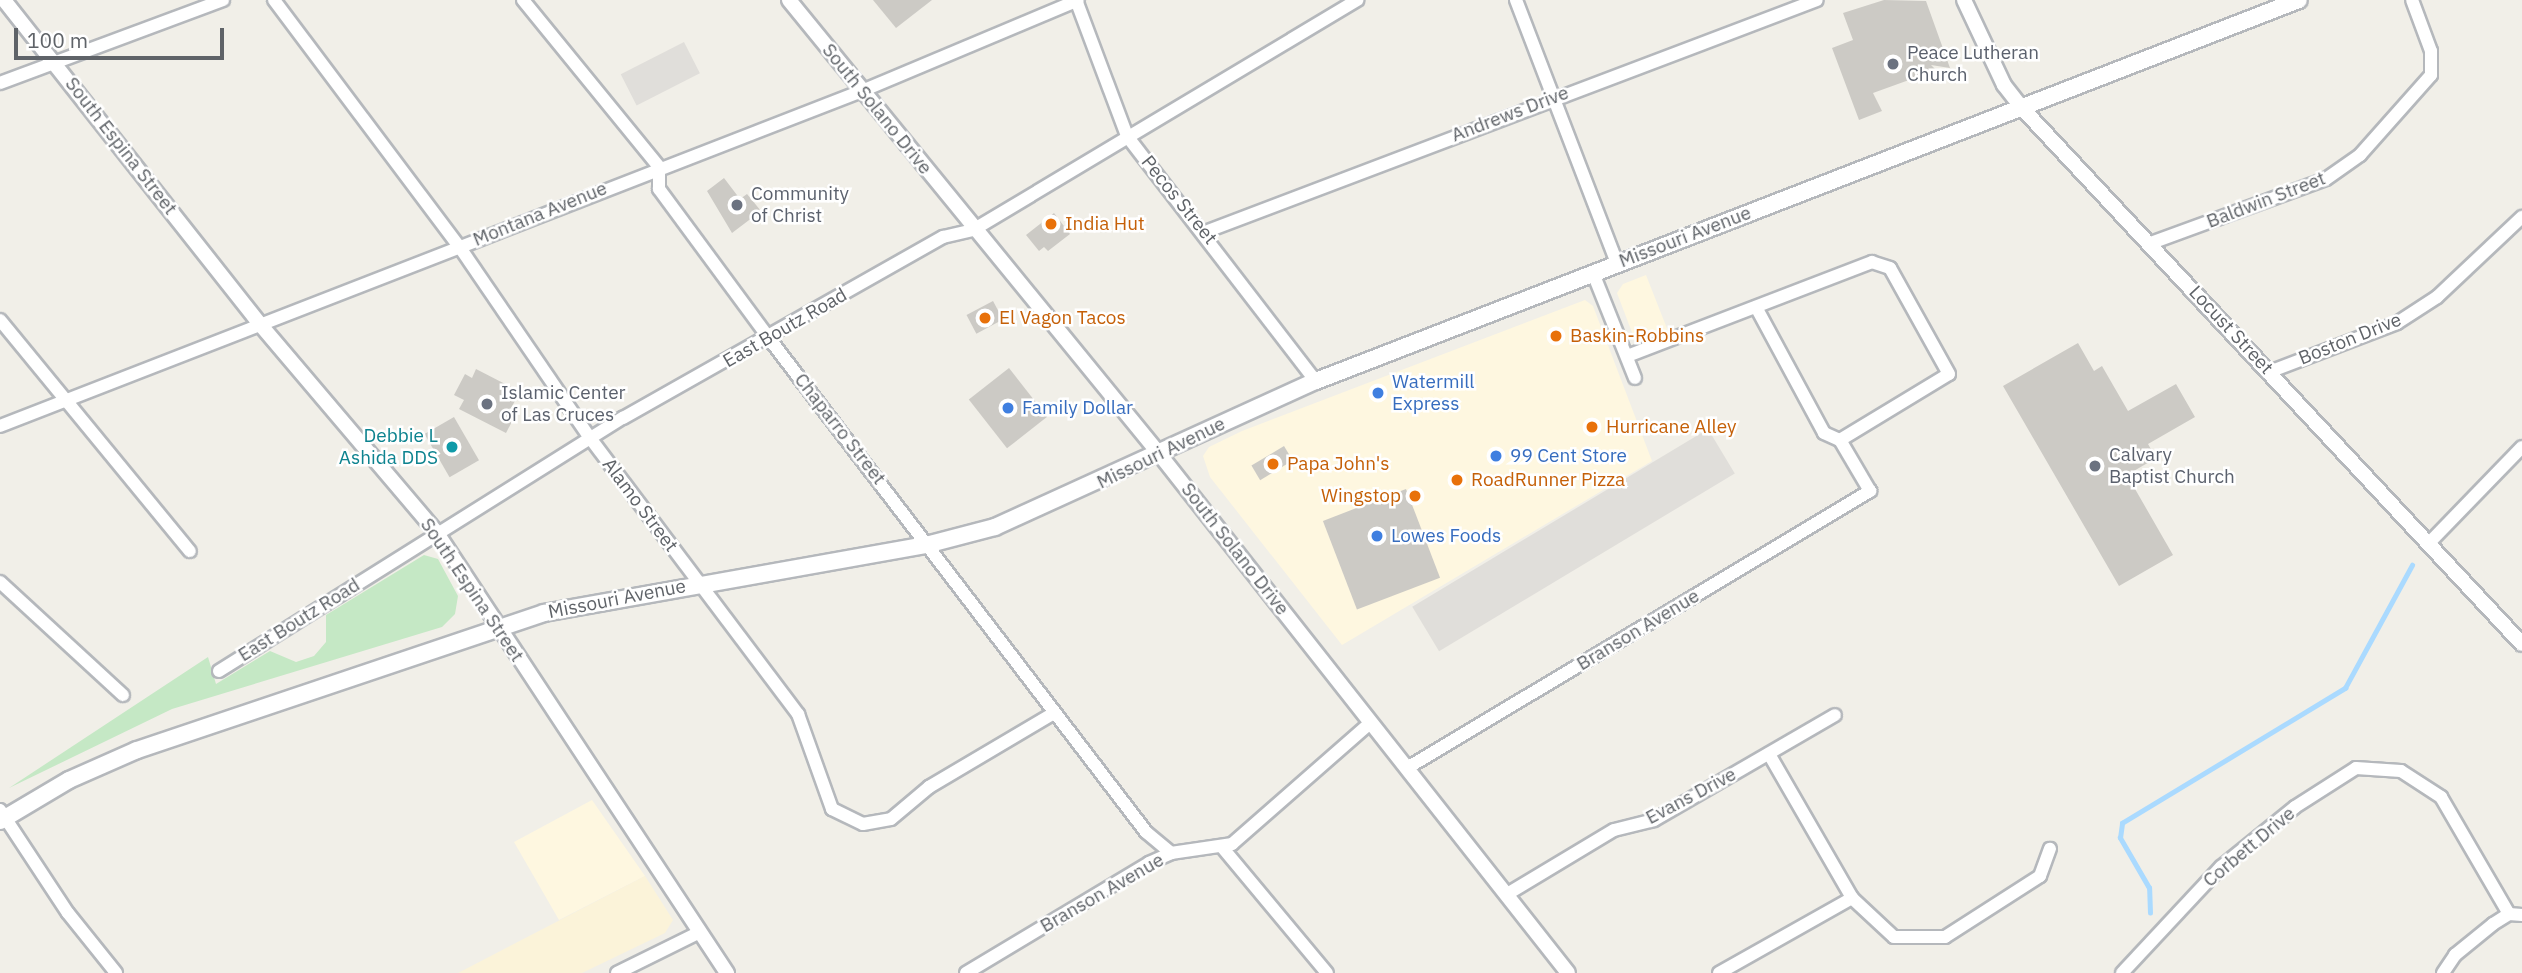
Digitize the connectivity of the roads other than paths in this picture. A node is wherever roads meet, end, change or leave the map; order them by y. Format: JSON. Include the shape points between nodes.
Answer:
{"nodes":[{"id":1,"x":4,"y":0,"type":"edge"},
{"id":2,"x":223,"y":0,"type":"edge"},
{"id":3,"x":274,"y":0,"type":"edge"},
{"id":4,"x":523,"y":0,"type":"edge"},
{"id":5,"x":789,"y":0,"type":"edge"},
{"id":6,"x":1077,"y":0,"type":"edge"},
{"id":7,"x":1358,"y":0,"type":"edge"},
{"id":8,"x":1516,"y":0,"type":"edge"},
{"id":9,"x":1817,"y":0,"type":"edge"},
{"id":10,"x":1964,"y":0,"type":"edge"},
{"id":11,"x":2299,"y":0,"type":"edge"},
{"id":12,"x":2412,"y":0,"type":"edge"},
{"id":13,"x":55,"y":62,"type":"junction"},
{"id":14,"x":0,"y":83,"type":"edge"},
{"id":15,"x":862,"y":91,"type":"junction"},
{"id":16,"x":1553,"y":97,"type":"junction"},
{"id":17,"x":2021,"y":107,"type":"junction"},
{"id":18,"x":1127,"y":136,"type":"junction"},
{"id":19,"x":659,"y":167,"type":"junction"},
{"id":20,"x":2522,"y":217,"type":"edge"},
{"id":21,"x":973,"y":230,"type":"junction"},
{"id":22,"x":1205,"y":232,"type":"junction"},
{"id":23,"x":2151,"y":243,"type":"junction"},
{"id":24,"x":459,"y":246,"type":"junction"},
{"id":25,"x":1617,"y":263,"type":"junction"},
{"id":26,"x":1593,"y":273,"type":"junction"},
{"id":27,"x":1756,"y":307,"type":"junction"},
{"id":28,"x":0,"y":320,"type":"edge"},
{"id":29,"x":260,"y":323,"type":"junction"},
{"id":30,"x":768,"y":337,"type":"junction"},
{"id":31,"x":1627,"y":356,"type":"junction"},
{"id":32,"x":2269,"y":372,"type":"junction"},
{"id":33,"x":1635,"y":378,"type":"dead end"},
{"id":34,"x":1316,"y":381,"type":"junction"},
{"id":35,"x":65,"y":400,"type":"junction"},
{"id":36,"x":0,"y":426,"type":"edge"},
{"id":37,"x":590,"y":438,"type":"junction"},
{"id":38,"x":1840,"y":440,"type":"junction"},
{"id":39,"x":2522,"y":447,"type":"edge"},
{"id":40,"x":1157,"y":451,"type":"junction"},
{"id":41,"x":438,"y":533,"type":"junction"},
{"id":42,"x":930,"y":544,"type":"junction"},
{"id":43,"x":2428,"y":544,"type":"junction"},
{"id":44,"x":190,"y":551,"type":"dead end"},
{"id":45,"x":0,"y":582,"type":"edge"},
{"id":46,"x":699,"y":583,"type":"junction"},
{"id":47,"x":498,"y":627,"type":"junction"},
{"id":48,"x":2522,"y":644,"type":"edge"},
{"id":49,"x":219,"y":671,"type":"dead end"},
{"id":50,"x":123,"y":695,"type":"dead end"},
{"id":51,"x":1054,"y":713,"type":"junction"},
{"id":52,"x":1835,"y":715,"type":"dead end"},
{"id":53,"x":1370,"y":723,"type":"junction"},
{"id":54,"x":1769,"y":754,"type":"junction"},
{"id":55,"x":1407,"y":768,"type":"junction"},
{"id":56,"x":3,"y":816,"type":"edge"},
{"id":57,"x":1222,"y":847,"type":"junction"},
{"id":58,"x":2050,"y":849,"type":"dead end"},
{"id":59,"x":1171,"y":853,"type":"junction"},
{"id":60,"x":1509,"y":893,"type":"junction"},
{"id":61,"x":1852,"y":898,"type":"junction"},
{"id":62,"x":2516,"y":915,"type":"edge"},
{"id":63,"x":698,"y":933,"type":"junction"},
{"id":64,"x":116,"y":973,"type":"edge"},
{"id":65,"x":617,"y":973,"type":"edge"},
{"id":66,"x":727,"y":973,"type":"edge"},
{"id":67,"x":966,"y":973,"type":"edge"},
{"id":68,"x":1326,"y":973,"type":"edge"},
{"id":69,"x":1568,"y":973,"type":"edge"},
{"id":70,"x":1719,"y":973,"type":"edge"},
{"id":71,"x":2122,"y":973,"type":"edge"},
{"id":72,"x":2442,"y":973,"type":"edge"}],
"edges":[{"from":1,"to":13,"type":"street","name":"South Espina Street"},
{"from":2,"to":13,"type":"street"},
{"from":3,"to":24,"type":"street","name":"Alamo Street"},
{"from":4,"to":19,"type":"street","name":"Chaparro Street"},
{"from":5,"to":15,"type":"street","name":"South Solano Drive"},
{"from":6,"to":15,"type":"street","name":"Montana Avenue"},
{"from":6,"to":18,"type":"street","name":"Pecos Street"},
{"from":7,"to":18,"type":"street","name":"East Boutz Road"},
{"from":8,"to":16,"type":"street"},
{"from":9,"to":16,"type":"street","name":"Andrews Drive"},
{"from":10,"to":17,"type":"street","name":"Locust Street","via":[[2004,85]]},
{"from":11,"to":17,"type":"main road","name":"Missouri Avenue"},
{"from":12,"to":23,"type":"street","name":"Baldwin Street","via":[[2431,51],[2431,75],[2360,155],[2326,179]]},
{"from":13,"to":14,"type":"street"},
{"from":13,"to":29,"type":"street","name":"South Espina Street"},
{"from":15,"to":19,"type":"street","name":"Montana Avenue"},
{"from":15,"to":21,"type":"street","name":"South Solano Drive"},
{"from":16,"to":22,"type":"street","name":"Andrews Drive"},
{"from":16,"to":25,"type":"street"},
{"from":17,"to":23,"type":"street","name":"Locust Street"},
{"from":17,"to":25,"type":"main road","name":"Missouri Avenue"},
{"from":18,"to":21,"type":"street","name":"East Boutz Road"},
{"from":18,"to":22,"type":"street","name":"Pecos Street"},
{"from":19,"to":24,"type":"street","name":"Montana Avenue"},
{"from":19,"to":30,"type":"street","name":"Chaparro Street","via":[[659,189]]},
{"from":20,"to":32,"type":"street","name":"Boston Drive","via":[[2437,297],[2397,323]]},
{"from":21,"to":30,"type":"street","name":"East Boutz Road","via":[[943,237]]},
{"from":21,"to":40,"type":"street","name":"South Solano Drive"},
{"from":22,"to":34,"type":"street","name":"Pecos Street"},
{"from":23,"to":32,"type":"street","name":"Locust Street"},
{"from":24,"to":29,"type":"street","name":"Montana Avenue"},
{"from":24,"to":37,"type":"street","name":"Alamo Street"},
{"from":25,"to":26,"type":"main road","name":"Missouri Avenue"},
{"from":26,"to":31,"type":"street"},
{"from":26,"to":34,"type":"main road","name":"Missouri Avenue"},
{"from":27,"to":31,"type":"street"},
{"from":27,"to":38,"type":"street","via":[[1824,433]]},
{"from":27,"to":38,"type":"street","via":[[1872,262],[1890,268],[1949,374]]},
{"from":28,"to":35,"type":"street"},
{"from":29,"to":35,"type":"street","name":"Montana Avenue"},
{"from":29,"to":41,"type":"street","name":"South Espina Street"},
{"from":30,"to":37,"type":"street","name":"East Boutz Road"},
{"from":30,"to":42,"type":"street","name":"Chaparro Street"},
{"from":31,"to":33,"type":"street"},
{"from":32,"to":43,"type":"street","name":"Locust Street"},
{"from":34,"to":40,"type":"main road","name":"Missouri Avenue"},
{"from":35,"to":36,"type":"street","name":"Montana Avenue"},
{"from":35,"to":44,"type":"street"},
{"from":37,"to":41,"type":"street","name":"East Boutz Road"},
{"from":37,"to":46,"type":"street","name":"Alamo Street"},
{"from":38,"to":55,"type":"street","name":"Branson Avenue","via":[[1870,491]]},
{"from":39,"to":43,"type":"street"},
{"from":40,"to":42,"type":"main road","name":"Missouri Avenue","via":[[1045,508]]},
{"from":40,"to":53,"type":"street","name":"South Solano Drive"},
{"from":41,"to":47,"type":"street","name":"South Espina Street"},
{"from":41,"to":49,"type":"street","name":"East Boutz Road"},
{"from":42,"to":46,"type":"main road","name":"Missouri Avenue"},
{"from":42,"to":51,"type":"street","name":"Chaparro Street"},
{"from":43,"to":48,"type":"street","name":"Locust Street"},
{"from":45,"to":50,"type":"street"},
{"from":46,"to":47,"type":"main road","name":"Missouri Avenue","via":[[597,600]]},
{"from":46,"to":51,"type":"street","name":"Alamo Street","via":[[798,714],[824,800],[853,822],[891,819],[929,788]]},
{"from":47,"to":56,"type":"main road","name":"Missouri Avenue","via":[[137,750]]},
{"from":47,"to":63,"type":"street","name":"South Espina Street"},
{"from":51,"to":59,"type":"street","name":"Chaparro Street","via":[[1146,832]]},
{"from":52,"to":54,"type":"street","name":"Evans Drive"},
{"from":53,"to":55,"type":"street","name":"South Solano Drive"},
{"from":53,"to":57,"type":"street","name":"Branson Avenue","via":[[1242,836]]},
{"from":54,"to":60,"type":"street","name":"Evans Drive","via":[[1654,820],[1614,830]]},
{"from":54,"to":61,"type":"street"},
{"from":55,"to":60,"type":"street","name":"South Solano Drive"},
{"from":56,"to":64,"type":"street","via":[[69,914]]},
{"from":57,"to":59,"type":"street","name":"Branson Avenue"},
{"from":57,"to":68,"type":"street"},
{"from":58,"to":61,"type":"street","via":[[2040,876],[1945,937],[1894,937]]},
{"from":59,"to":67,"type":"street","name":"Branson Avenue"},
{"from":60,"to":69,"type":"street","name":"South Solano Drive"},
{"from":61,"to":70,"type":"street"},
{"from":62,"to":71,"type":"street","name":"Corbett Drive","via":[[2441,797],[2401,771],[2356,768],[2295,807],[2221,867]]},
{"from":62,"to":72,"type":"street","via":[[2455,955]]},
{"from":63,"to":65,"type":"street"},
{"from":63,"to":66,"type":"street","name":"South Espina Street"}]}
